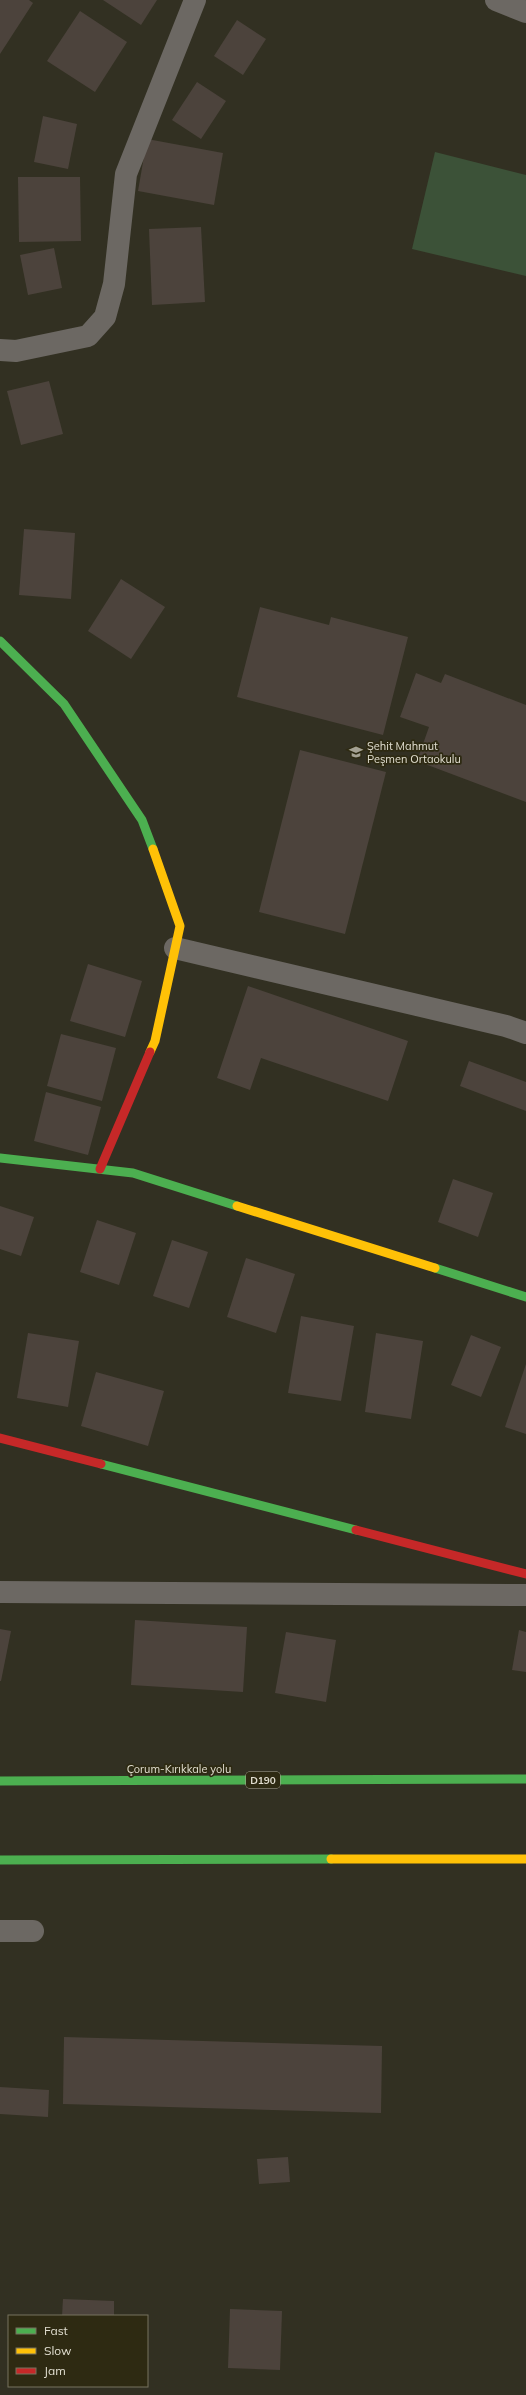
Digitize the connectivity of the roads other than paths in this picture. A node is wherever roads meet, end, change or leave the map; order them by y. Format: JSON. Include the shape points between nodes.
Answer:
{"nodes":[{"id":1,"x":195,"y":0,"type":"edge"},
{"id":2,"x":496,"y":0,"type":"edge"},
{"id":3,"x":526,"y":12,"type":"edge"},
{"id":4,"x":0,"y":350,"type":"edge"},
{"id":5,"x":0,"y":641,"type":"edge"},
{"id":6,"x":175,"y":948,"type":"junction"},
{"id":7,"x":526,"y":1033,"type":"edge"},
{"id":8,"x":0,"y":1158,"type":"edge"},
{"id":9,"x":100,"y":1169,"type":"junction"},
{"id":10,"x":526,"y":1297,"type":"edge"},
{"id":11,"x":0,"y":1438,"type":"edge"},
{"id":12,"x":526,"y":1574,"type":"edge"},
{"id":13,"x":0,"y":1592,"type":"edge"},
{"id":14,"x":526,"y":1595,"type":"edge"},
{"id":15,"x":526,"y":1780,"type":"edge"},
{"id":16,"x":0,"y":1781,"type":"edge"},
{"id":17,"x":526,"y":1859,"type":"edge"},
{"id":18,"x":0,"y":1860,"type":"edge"},
{"id":19,"x":0,"y":1932,"type":"edge"},
{"id":20,"x":33,"y":1932,"type":"dead end"}],
"edges":[{"from":1,"to":4,"type":"street","via":[[126,174],[114,284],[105,317],[88,336],[16,351]]},
{"from":2,"to":3,"type":"street"},
{"from":5,"to":6,"type":"main road","via":[[64,704],[142,820],[180,926]]},
{"from":6,"to":7,"type":"street","via":[[506,1026]]},
{"from":6,"to":9,"type":"main road","via":[[155,1041]]},
{"from":8,"to":9,"type":"main road"},
{"from":9,"to":10,"type":"main road","via":[[133,1174]]},
{"from":11,"to":12,"type":"main road"},
{"from":13,"to":14,"type":"street"},
{"from":15,"to":16,"type":"main road","name":"Çorum-Kırıkkale yolu","number":"D190"},
{"from":17,"to":18,"type":"main road"},
{"from":19,"to":20,"type":"street"}]}
